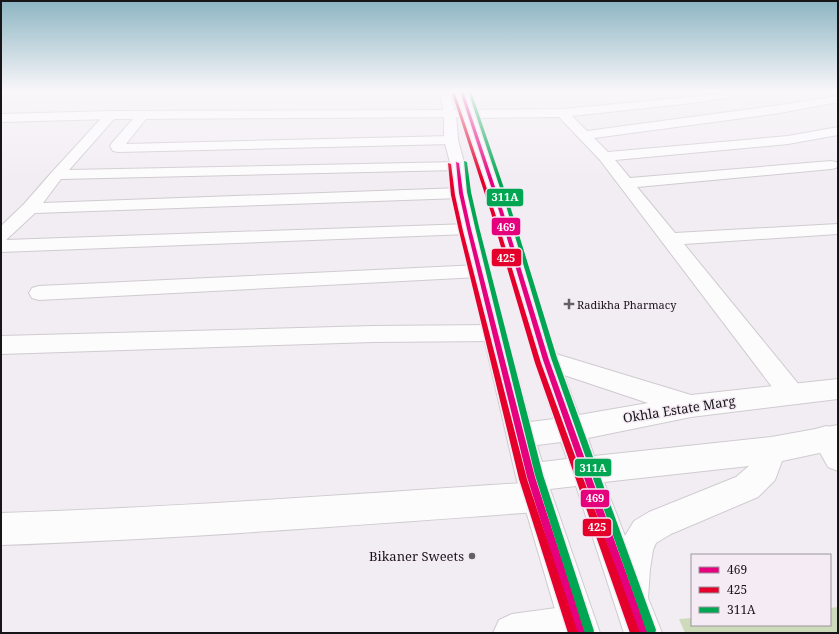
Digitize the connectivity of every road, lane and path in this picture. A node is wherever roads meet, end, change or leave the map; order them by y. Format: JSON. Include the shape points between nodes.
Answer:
{"nodes":[{"id":1,"x":106,"y":121,"type":"edge"},
{"id":2,"x":138,"y":121,"type":"edge"},
{"id":3,"x":457,"y":121,"type":"edge"},
{"id":4,"x":462,"y":121,"type":"edge"},
{"id":5,"x":569,"y":121,"type":"edge"},
{"id":6,"x":693,"y":121,"type":"edge"},
{"id":7,"x":747,"y":121,"type":"edge"},
{"id":8,"x":755,"y":124,"type":"dead end"},
{"id":9,"x":768,"y":131,"type":"dead end"},
{"id":10,"x":838,"y":131,"type":"edge"},
{"id":11,"x":584,"y":135,"type":"junction"},
{"id":12,"x":451,"y":140,"type":"junction"},
{"id":13,"x":788,"y":140,"type":"junction"},
{"id":14,"x":605,"y":157,"type":"junction"},
{"id":15,"x":458,"y":166,"type":"junction"},
{"id":16,"x":834,"y":167,"type":"edge"},
{"id":17,"x":57,"y":174,"type":"junction"},
{"id":18,"x":626,"y":183,"type":"junction"},
{"id":19,"x":461,"y":193,"type":"junction"},
{"id":20,"x":30,"y":208,"type":"junction"},
{"id":21,"x":469,"y":229,"type":"junction"},
{"id":22,"x":838,"y":229,"type":"edge"},
{"id":23,"x":4,"y":230,"type":"edge"},
{"id":24,"x":669,"y":239,"type":"junction"},
{"id":25,"x":1,"y":246,"type":"edge"},
{"id":26,"x":479,"y":271,"type":"junction"},
{"id":27,"x":39,"y":293,"type":"dead end"},
{"id":28,"x":494,"y":333,"type":"junction"},
{"id":29,"x":1,"y":345,"type":"edge"},
{"id":30,"x":546,"y":360,"type":"junction"},
{"id":31,"x":838,"y":389,"type":"edge"},
{"id":32,"x":791,"y":393,"type":"junction"},
{"id":33,"x":691,"y":406,"type":"junction"},
{"id":34,"x":571,"y":429,"type":"junction"},
{"id":35,"x":521,"y":435,"type":"junction"},
{"id":36,"x":834,"y":444,"type":"edge"},
{"id":37,"x":771,"y":450,"type":"junction"},
{"id":38,"x":585,"y":471,"type":"junction"},
{"id":39,"x":534,"y":487,"type":"junction"},
{"id":40,"x":1,"y":529,"type":"edge"},
{"id":41,"x":637,"y":619,"type":"edge"},
{"id":42,"x":579,"y":628,"type":"edge"},
{"id":43,"x":512,"y":633,"type":"edge"}],
"edges":[{"from":1,"to":17,"type":"street"},
{"from":2,"to":12,"type":"street","via":[[118,148]]},
{"from":3,"to":12,"type":"street"},
{"from":4,"to":30,"type":"street","via":[[501,211]]},
{"from":5,"to":11,"type":"street"},
{"from":6,"to":11,"type":"street"},
{"from":7,"to":8,"type":"street"},
{"from":9,"to":13,"type":"street"},
{"from":10,"to":13,"type":"street"},
{"from":11,"to":14,"type":"street"},
{"from":12,"to":15,"type":"street"},
{"from":13,"to":14,"type":"street"},
{"from":13,"to":16,"type":"street"},
{"from":14,"to":18,"type":"street"},
{"from":15,"to":17,"type":"street"},
{"from":15,"to":19,"type":"street"},
{"from":16,"to":18,"type":"street"},
{"from":17,"to":20,"type":"street"},
{"from":18,"to":24,"type":"street"},
{"from":19,"to":20,"type":"street"},
{"from":19,"to":21,"type":"street"},
{"from":20,"to":23,"type":"street"},
{"from":21,"to":25,"type":"street"},
{"from":21,"to":26,"type":"street"},
{"from":22,"to":24,"type":"street"},
{"from":24,"to":32,"type":"street"},
{"from":26,"to":27,"type":"street"},
{"from":26,"to":28,"type":"street"},
{"from":28,"to":29,"type":"street"},
{"from":28,"to":35,"type":"street"},
{"from":30,"to":33,"type":"street"},
{"from":30,"to":34,"type":"street"},
{"from":31,"to":32,"type":"street","name":"Okhla Estate Marg"},
{"from":32,"to":33,"type":"street","name":"Okhla Estate Marg"},
{"from":33,"to":34,"type":"street","name":"Okhla Estate Marg"},
{"from":34,"to":35,"type":"street","name":"Okhla Estate Marg"},
{"from":34,"to":38,"type":"street"},
{"from":35,"to":39,"type":"street"},
{"from":36,"to":37,"type":"street"},
{"from":37,"to":38,"type":"street"},
{"from":37,"to":41,"type":"street","via":[[765,470],[747,486],[660,523],[645,532],[637,546],[633,569]]},
{"from":38,"to":39,"type":"street"},
{"from":38,"to":41,"type":"street"},
{"from":39,"to":40,"type":"street","via":[[261,517]]},
{"from":39,"to":42,"type":"street"},
{"from":42,"to":43,"type":"street"}]}
